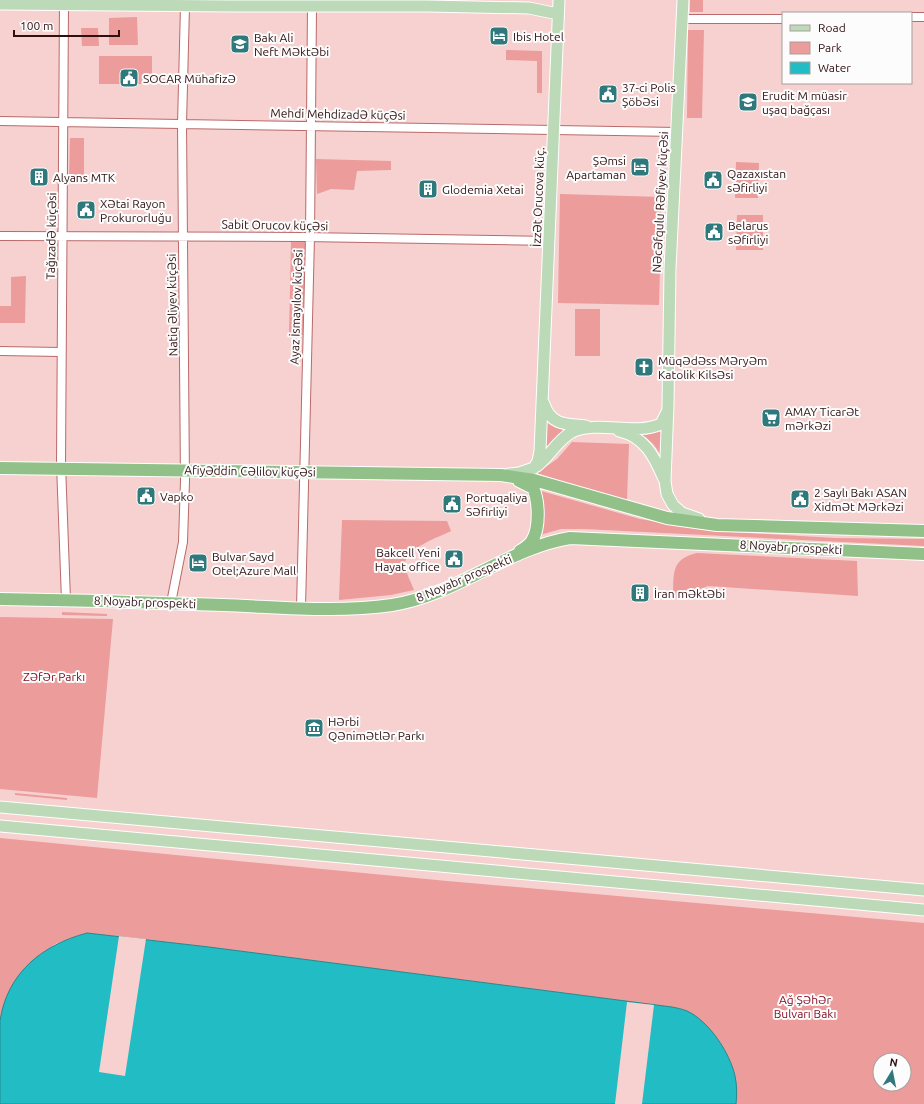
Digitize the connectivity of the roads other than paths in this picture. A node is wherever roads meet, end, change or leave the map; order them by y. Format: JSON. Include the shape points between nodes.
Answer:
{"nodes":[{"id":1,"x":443,"y":0,"type":"edge"},
{"id":2,"x":470,"y":0,"type":"edge"},
{"id":3,"x":555,"y":0,"type":"edge"},
{"id":4,"x":559,"y":0,"type":"edge"},
{"id":5,"x":683,"y":0,"type":"edge"},
{"id":6,"x":0,"y":4,"type":"edge"},
{"id":7,"x":64,"y":4,"type":"junction"},
{"id":8,"x":185,"y":6,"type":"junction"},
{"id":9,"x":312,"y":6,"type":"junction"},
{"id":10,"x":427,"y":6,"type":"junction"},
{"id":11,"x":558,"y":14,"type":"junction"},
{"id":12,"x":912,"y":17,"type":"edge"},
{"id":13,"x":924,"y":17,"type":"edge"},
{"id":14,"x":682,"y":19,"type":"junction"},
{"id":15,"x":782,"y":19,"type":"edge"},
{"id":16,"x":0,"y":121,"type":"edge"},
{"id":17,"x":64,"y":122,"type":"junction"},
{"id":18,"x":182,"y":124,"type":"junction"},
{"id":19,"x":310,"y":126,"type":"junction"},
{"id":20,"x":553,"y":130,"type":"junction"},
{"id":21,"x":677,"y":132,"type":"junction"},
{"id":22,"x":0,"y":236,"type":"edge"},
{"id":23,"x":64,"y":236,"type":"junction"},
{"id":24,"x":183,"y":236,"type":"junction"},
{"id":25,"x":310,"y":237,"type":"junction"},
{"id":26,"x":550,"y":241,"type":"junction"},
{"id":27,"x":0,"y":351,"type":"edge"},
{"id":28,"x":61,"y":352,"type":"junction"},
{"id":29,"x":543,"y":399,"type":"junction"},
{"id":30,"x":668,"y":405,"type":"junction"},
{"id":31,"x":605,"y":428,"type":"junction"},
{"id":32,"x":0,"y":468,"type":"edge"},
{"id":33,"x":61,"y":468,"type":"junction"},
{"id":34,"x":534,"y":468,"type":"junction"},
{"id":35,"x":185,"y":470,"type":"junction"},
{"id":36,"x":303,"y":472,"type":"junction"},
{"id":37,"x":500,"y":474,"type":"junction"},
{"id":38,"x":664,"y":481,"type":"junction"},
{"id":39,"x":717,"y":524,"type":"junction"},
{"id":40,"x":923,"y":531,"type":"edge"},
{"id":41,"x":921,"y":554,"type":"edge"},
{"id":42,"x":510,"y":559,"type":"junction"},
{"id":43,"x":0,"y":599,"type":"edge"},
{"id":44,"x":66,"y":600,"type":"junction"},
{"id":45,"x":171,"y":603,"type":"junction"},
{"id":46,"x":301,"y":608,"type":"junction"},
{"id":47,"x":0,"y":807,"type":"edge"},
{"id":48,"x":0,"y":826,"type":"edge"},
{"id":49,"x":924,"y":890,"type":"edge"},
{"id":50,"x":924,"y":910,"type":"edge"}],
"edges":[{"from":1,"to":10,"type":"main road"},
{"from":2,"to":10,"type":"main road"},
{"from":3,"to":11,"type":"main road"},
{"from":4,"to":11,"type":"main road"},
{"from":5,"to":14,"type":"main road","name":"Nəcəfqulu Rəfiyev küçəsi"},
{"from":6,"to":7,"type":"main road"},
{"from":7,"to":8,"type":"main road"},
{"from":7,"to":17,"type":"street","name":"Tağızadə küçəsi"},
{"from":8,"to":9,"type":"main road"},
{"from":8,"to":18,"type":"street","name":"Natiq Əliyev küçəsi"},
{"from":9,"to":10,"type":"main road"},
{"from":9,"to":19,"type":"street","name":"Ayaz İsmayılov küçəsi"},
{"from":10,"to":11,"type":"main road","via":[[529,8]]},
{"from":11,"to":20,"type":"main road","name":"İzzət Orucova küç."},
{"from":12,"to":13,"type":"street"},
{"from":14,"to":15,"type":"street"},
{"from":14,"to":21,"type":"main road","name":"Nəcəfqulu Rəfiyev küçəsi"},
{"from":16,"to":17,"type":"street","name":"Mehdi Mehdizadə küçəsi"},
{"from":17,"to":18,"type":"street","name":"Mehdi Mehdizadə küçəsi"},
{"from":17,"to":23,"type":"street","name":"Tağızadə küçəsi"},
{"from":18,"to":19,"type":"street","name":"Mehdi Mehdizadə küçəsi"},
{"from":18,"to":24,"type":"street","name":"Natiq Əliyev küçəsi"},
{"from":19,"to":20,"type":"street","name":"Mehdi Mehdizadə küçəsi"},
{"from":19,"to":25,"type":"street","name":"Ayaz İsmayılov küçəsi"},
{"from":20,"to":21,"type":"street","name":"Mehdi Mehdizadə küçəsi"},
{"from":20,"to":26,"type":"main road","name":"İzzət Orucova küç."},
{"from":21,"to":30,"type":"main road","name":"Nəcəfqulu Rəfiyev küçəsi","via":[[670,277]]},
{"from":22,"to":23,"type":"street","name":"Sabit Orucov küçəsi"},
{"from":23,"to":24,"type":"street","name":"Sabit Orucov küçəsi"},
{"from":23,"to":28,"type":"street","name":"Tağızadə küçəsi"},
{"from":24,"to":25,"type":"street","name":"Sabit Orucov küçəsi"},
{"from":24,"to":35,"type":"street","name":"Natiq Əliyev küçəsi"},
{"from":25,"to":26,"type":"street","name":"Sabit Orucov küçəsi"},
{"from":25,"to":36,"type":"street","name":"Ayaz İsmayılov küçəsi"},
{"from":26,"to":29,"type":"main road","name":"İzzət Orucova küç."},
{"from":27,"to":28,"type":"street"},
{"from":28,"to":33,"type":"street","name":"Tağızadə küçəsi"},
{"from":29,"to":31,"type":"main road","via":[[550,417],[559,423]]},
{"from":29,"to":34,"type":"main road","name":"İzzət Orucova küç.","via":[[540,457]]},
{"from":30,"to":31,"type":"main road","via":[[665,419],[657,426]]},
{"from":30,"to":38,"type":"main road","name":"Nəcəfqulu Rəfiyev küçəsi"},
{"from":31,"to":34,"type":"main road","via":[[572,432]]},
{"from":31,"to":38,"type":"main road","via":[[630,434],[642,441],[650,451]]},
{"from":32,"to":33,"type":"highway","name":"Afiyəddin Cəlilov küçəsi"},
{"from":33,"to":35,"type":"highway","name":"Afiyəddin Cəlilov küçəsi"},
{"from":33,"to":44,"type":"street","name":"Tağızadə küçəsi"},
{"from":34,"to":37,"type":"main road","via":[[519,473]]},
{"from":35,"to":36,"type":"highway","name":"Afiyəddin Cəlilov küçəsi"},
{"from":35,"to":45,"type":"street","name":"Natiq Əliyev küçəsi","via":[[183,542]]},
{"from":36,"to":37,"type":"highway","name":"Afiyəddin Cəlilov küçəsi"},
{"from":36,"to":46,"type":"street","name":"Ayaz İsmayılov küçəsi"},
{"from":37,"to":39,"type":"highway","name":"8 Noyabr prospekti","via":[[534,480],[667,518]]},
{"from":37,"to":42,"type":"highway","via":[[530,486],[537,500],[533,538]]},
{"from":38,"to":39,"type":"main road","via":[[670,500],[678,510],[688,516]]},
{"from":39,"to":40,"type":"highway","name":"8 Noyabr prospekti"},
{"from":41,"to":42,"type":"highway","name":"8 Noyabr prospekti","via":[[584,537],[562,539]]},
{"from":42,"to":46,"type":"highway","name":"8 Noyabr prospekti","via":[[448,588],[408,601],[357,608]]},
{"from":43,"to":44,"type":"highway","name":"8 Noyabr prospekti"},
{"from":44,"to":45,"type":"highway","name":"8 Noyabr prospekti"},
{"from":45,"to":46,"type":"highway","name":"8 Noyabr prospekti"},
{"from":47,"to":49,"type":"main road"},
{"from":48,"to":50,"type":"main road"}]}
